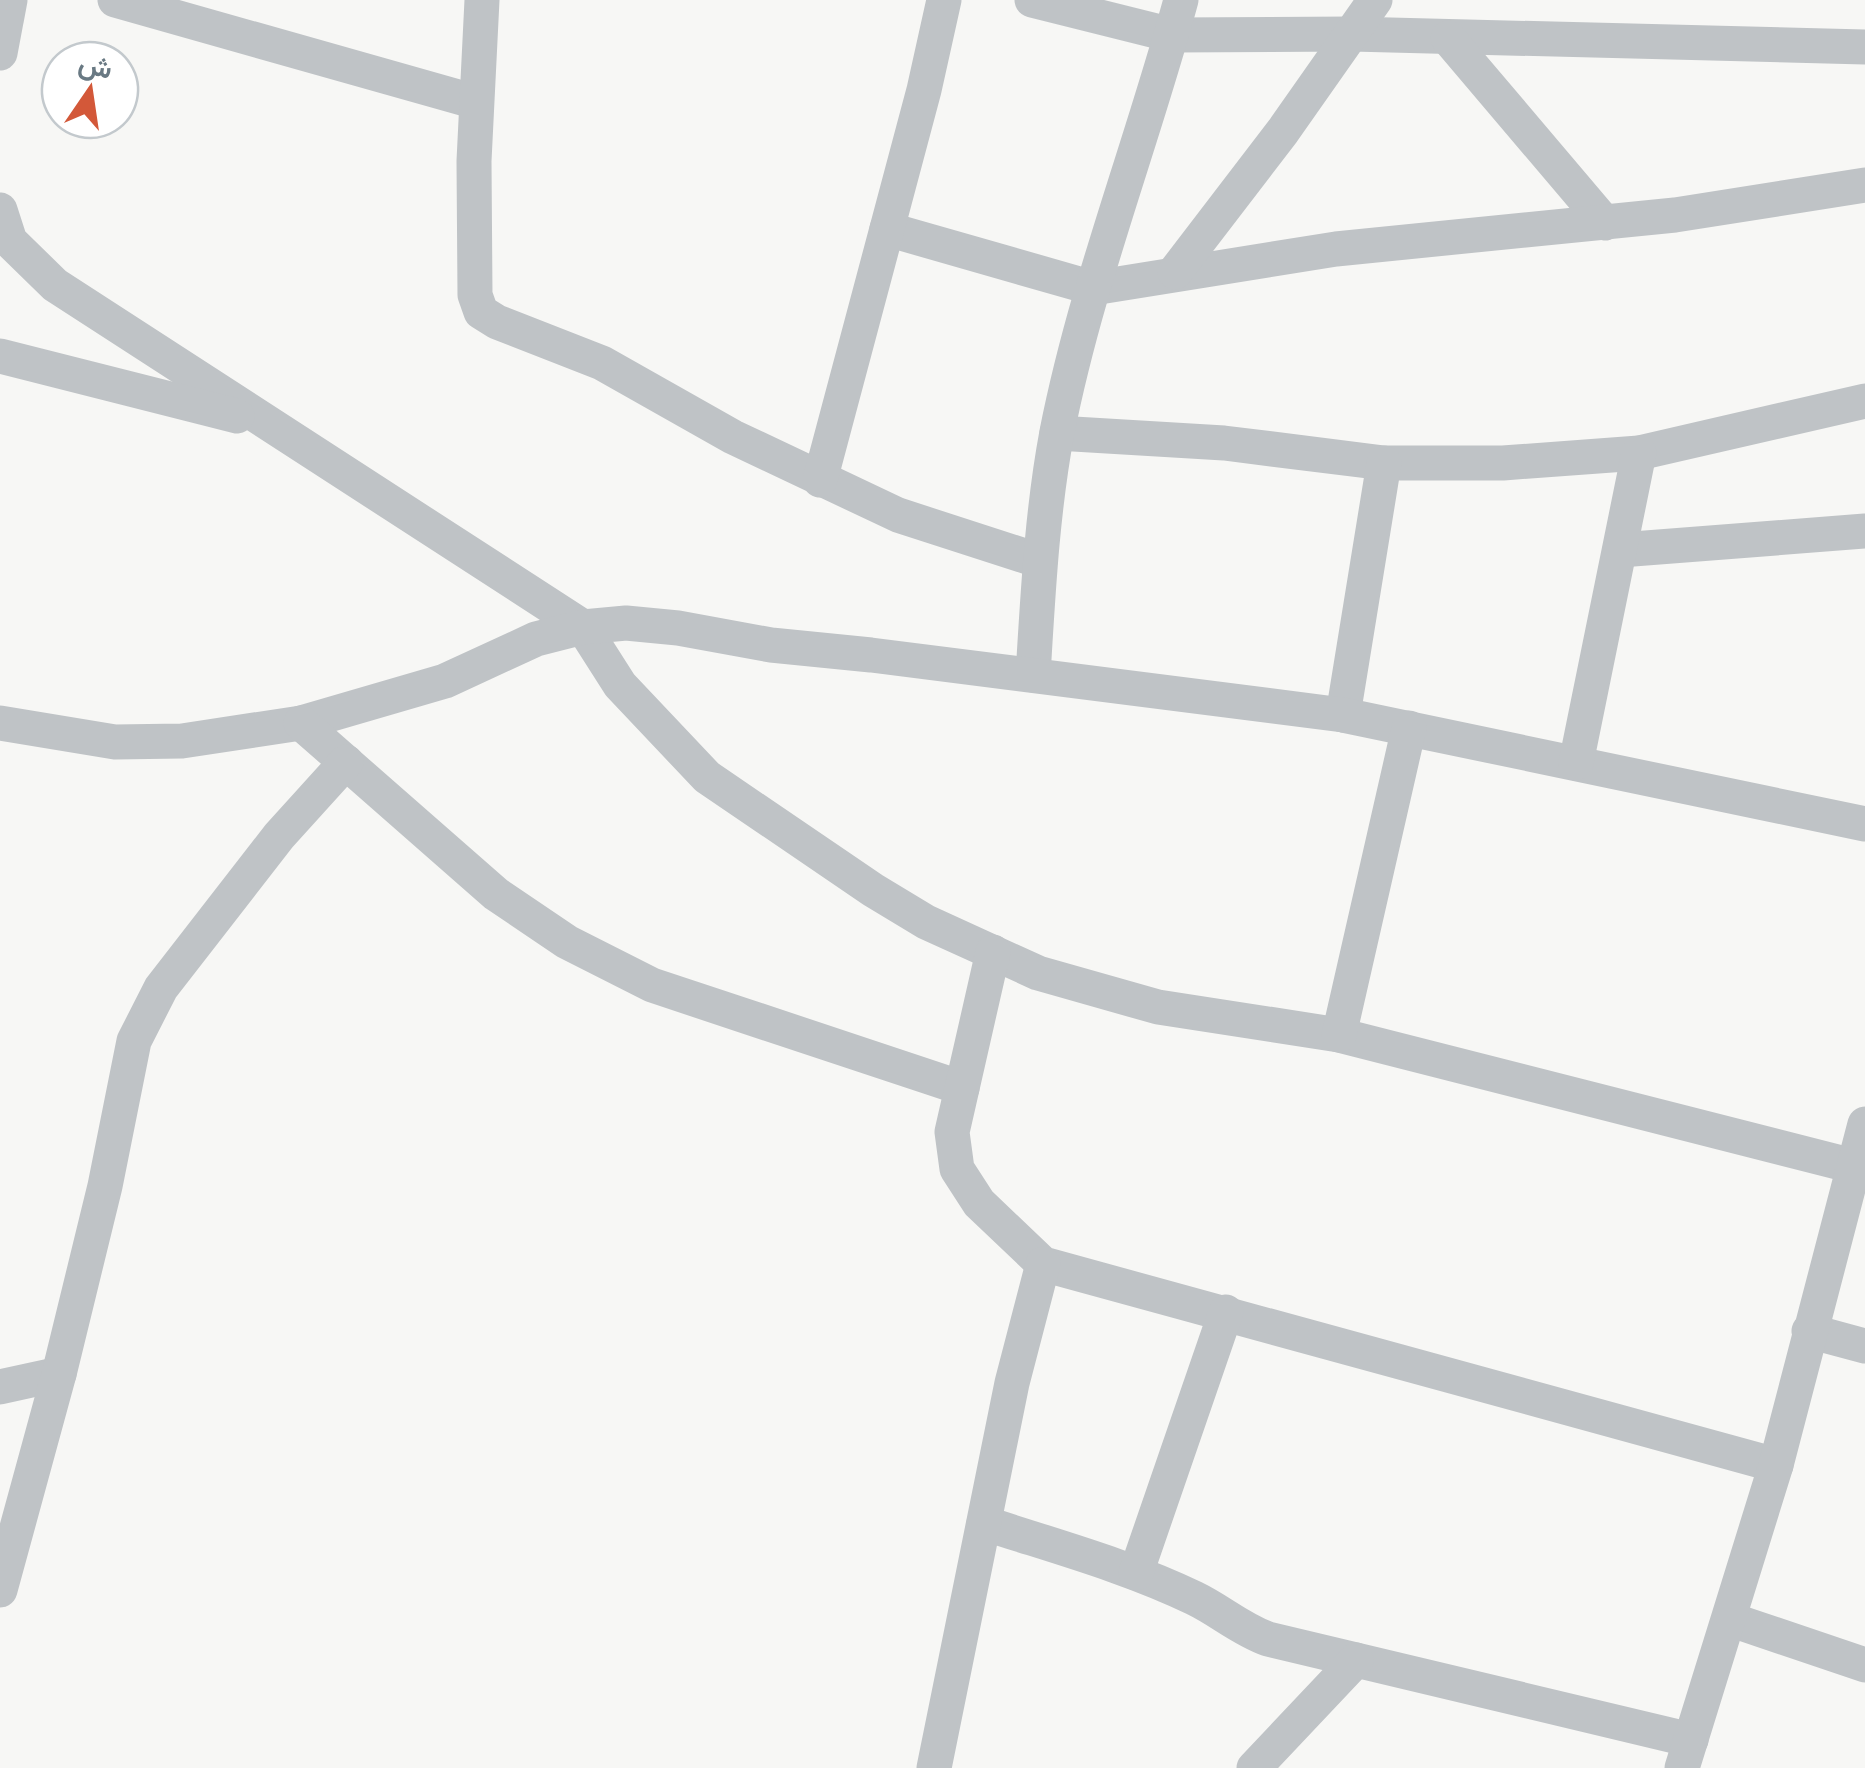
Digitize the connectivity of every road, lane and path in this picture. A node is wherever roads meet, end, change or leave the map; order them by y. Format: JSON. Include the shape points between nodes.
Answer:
{"nodes":[{"id":1,"x":10,"y":0,"type":"edge"},
{"id":2,"x":115,"y":0,"type":"edge"},
{"id":3,"x":482,"y":0,"type":"edge"},
{"id":4,"x":944,"y":0,"type":"edge"},
{"id":5,"x":1032,"y":0,"type":"edge"},
{"id":6,"x":1181,"y":0,"type":"edge"},
{"id":7,"x":1376,"y":0,"type":"edge"},
{"id":8,"x":1352,"y":34,"type":"junction"},
{"id":9,"x":1172,"y":35,"type":"junction"},
{"id":10,"x":1448,"y":38,"type":"junction"},
{"id":11,"x":1865,"y":47,"type":"edge"},
{"id":12,"x":0,"y":53,"type":"edge"},
{"id":13,"x":476,"y":102,"type":"junction"},
{"id":14,"x":1865,"y":185,"type":"edge"},
{"id":15,"x":0,"y":210,"type":"edge"},
{"id":16,"x":1604,"y":223,"type":"junction"},
{"id":17,"x":887,"y":228,"type":"junction"},
{"id":18,"x":1175,"y":272,"type":"junction"},
{"id":19,"x":1093,"y":288,"type":"junction"},
{"id":20,"x":0,"y":356,"type":"edge"},
{"id":21,"x":1865,"y":401,"type":"edge"},
{"id":22,"x":268,"y":424,"type":"junction"},
{"id":23,"x":1057,"y":433,"type":"junction"},
{"id":24,"x":1639,"y":453,"type":"junction"},
{"id":25,"x":1384,"y":463,"type":"junction"},
{"id":26,"x":820,"y":480,"type":"junction"},
{"id":27,"x":1865,"y":531,"type":"edge"},
{"id":28,"x":1620,"y":550,"type":"junction"},
{"id":29,"x":1040,"y":561,"type":"junction"},
{"id":30,"x":582,"y":628,"type":"junction"},
{"id":31,"x":1033,"y":675,"type":"junction"},
{"id":32,"x":1342,"y":715,"type":"junction"},
{"id":33,"x":301,"y":722,"type":"junction"},
{"id":34,"x":0,"y":723,"type":"edge"},
{"id":35,"x":1409,"y":728,"type":"junction"},
{"id":36,"x":346,"y":762,"type":"junction"},
{"id":37,"x":1576,"y":763,"type":"junction"},
{"id":38,"x":1865,"y":824,"type":"edge"},
{"id":39,"x":993,"y":952,"type":"junction"},
{"id":40,"x":1339,"y":1036,"type":"junction"},
{"id":41,"x":962,"y":1088,"type":"junction"},
{"id":42,"x":1865,"y":1124,"type":"edge"},
{"id":43,"x":1860,"y":1168,"type":"edge"},
{"id":44,"x":1043,"y":1264,"type":"junction"},
{"id":45,"x":1226,"y":1312,"type":"junction"},
{"id":46,"x":1808,"y":1331,"type":"junction"},
{"id":47,"x":1865,"y":1346,"type":"edge"},
{"id":48,"x":59,"y":1374,"type":"junction"},
{"id":49,"x":0,"y":1387,"type":"edge"},
{"id":50,"x":1776,"y":1465,"type":"junction"},
{"id":51,"x":984,"y":1523,"type":"junction"},
{"id":52,"x":1136,"y":1573,"type":"junction"},
{"id":53,"x":0,"y":1590,"type":"edge"},
{"id":54,"x":1728,"y":1619,"type":"junction"},
{"id":55,"x":1356,"y":1660,"type":"junction"},
{"id":56,"x":1865,"y":1665,"type":"edge"},
{"id":57,"x":1687,"y":1754,"type":"edge"},
{"id":58,"x":934,"y":1768,"type":"edge"},
{"id":59,"x":1254,"y":1768,"type":"edge"}],
"edges":[{"from":1,"to":12,"type":"street"},
{"from":2,"to":13,"type":"street"},
{"from":3,"to":13,"type":"street"},
{"from":4,"to":17,"type":"street"},
{"from":5,"to":9,"type":"street"},
{"from":6,"to":9,"type":"street"},
{"from":7,"to":8,"type":"street"},
{"from":8,"to":9,"type":"street"},
{"from":8,"to":10,"type":"street"},
{"from":8,"to":18,"type":"street"},
{"from":9,"to":19,"type":"street"},
{"from":10,"to":11,"type":"street"},
{"from":10,"to":16,"type":"street"},
{"from":13,"to":26,"type":"street","via":[[475,296],[481,312],[632,378]]},
{"from":14,"to":16,"type":"street"},
{"from":15,"to":22,"type":"street","via":[[10,240],[55,286]]},
{"from":16,"to":18,"type":"street"},
{"from":17,"to":19,"type":"street"},
{"from":17,"to":26,"type":"street"},
{"from":18,"to":19,"type":"street"},
{"from":19,"to":23,"type":"street"},
{"from":20,"to":22,"type":"street"},
{"from":21,"to":24,"type":"street"},
{"from":22,"to":30,"type":"street"},
{"from":23,"to":25,"type":"street","via":[[1224,442]]},
{"from":23,"to":29,"type":"street"},
{"from":24,"to":25,"type":"street"},
{"from":24,"to":28,"type":"street"},
{"from":25,"to":32,"type":"street"},
{"from":26,"to":29,"type":"street","via":[[898,515]]},
{"from":27,"to":28,"type":"street"},
{"from":28,"to":37,"type":"street"},
{"from":29,"to":31,"type":"street"},
{"from":30,"to":31,"type":"street","via":[[678,628],[772,646]]},
{"from":30,"to":33,"type":"street","via":[[536,639],[411,693]]},
{"from":30,"to":39,"type":"street","via":[[620,685],[707,776],[873,890]]},
{"from":31,"to":32,"type":"street"},
{"from":32,"to":35,"type":"street"},
{"from":33,"to":34,"type":"street","via":[[182,741],[115,742]]},
{"from":33,"to":36,"type":"street"},
{"from":35,"to":37,"type":"street"},
{"from":35,"to":40,"type":"street"},
{"from":36,"to":41,"type":"street","via":[[496,894],[567,942],[652,985]]},
{"from":36,"to":48,"type":"street","via":[[172,974],[134,1040]]},
{"from":37,"to":38,"type":"street"},
{"from":39,"to":40,"type":"street","via":[[1158,1007]]},
{"from":39,"to":41,"type":"street"},
{"from":40,"to":43,"type":"street"},
{"from":41,"to":44,"type":"street","via":[[952,1132],[957,1170],[979,1203]]},
{"from":42,"to":43,"type":"street"},
{"from":43,"to":46,"type":"street"},
{"from":44,"to":45,"type":"street"},
{"from":44,"to":51,"type":"street"},
{"from":45,"to":50,"type":"street"},
{"from":45,"to":52,"type":"street"},
{"from":46,"to":47,"type":"street"},
{"from":46,"to":50,"type":"street"},
{"from":48,"to":49,"type":"street"},
{"from":48,"to":53,"type":"street"},
{"from":50,"to":54,"type":"street"},
{"from":51,"to":52,"type":"street"},
{"from":51,"to":58,"type":"street"},
{"from":52,"to":55,"type":"street","via":[[1198,1600],[1244,1630]]},
{"from":54,"to":56,"type":"street"},
{"from":54,"to":57,"type":"street"},
{"from":55,"to":57,"type":"street"},
{"from":55,"to":59,"type":"street"}]}
